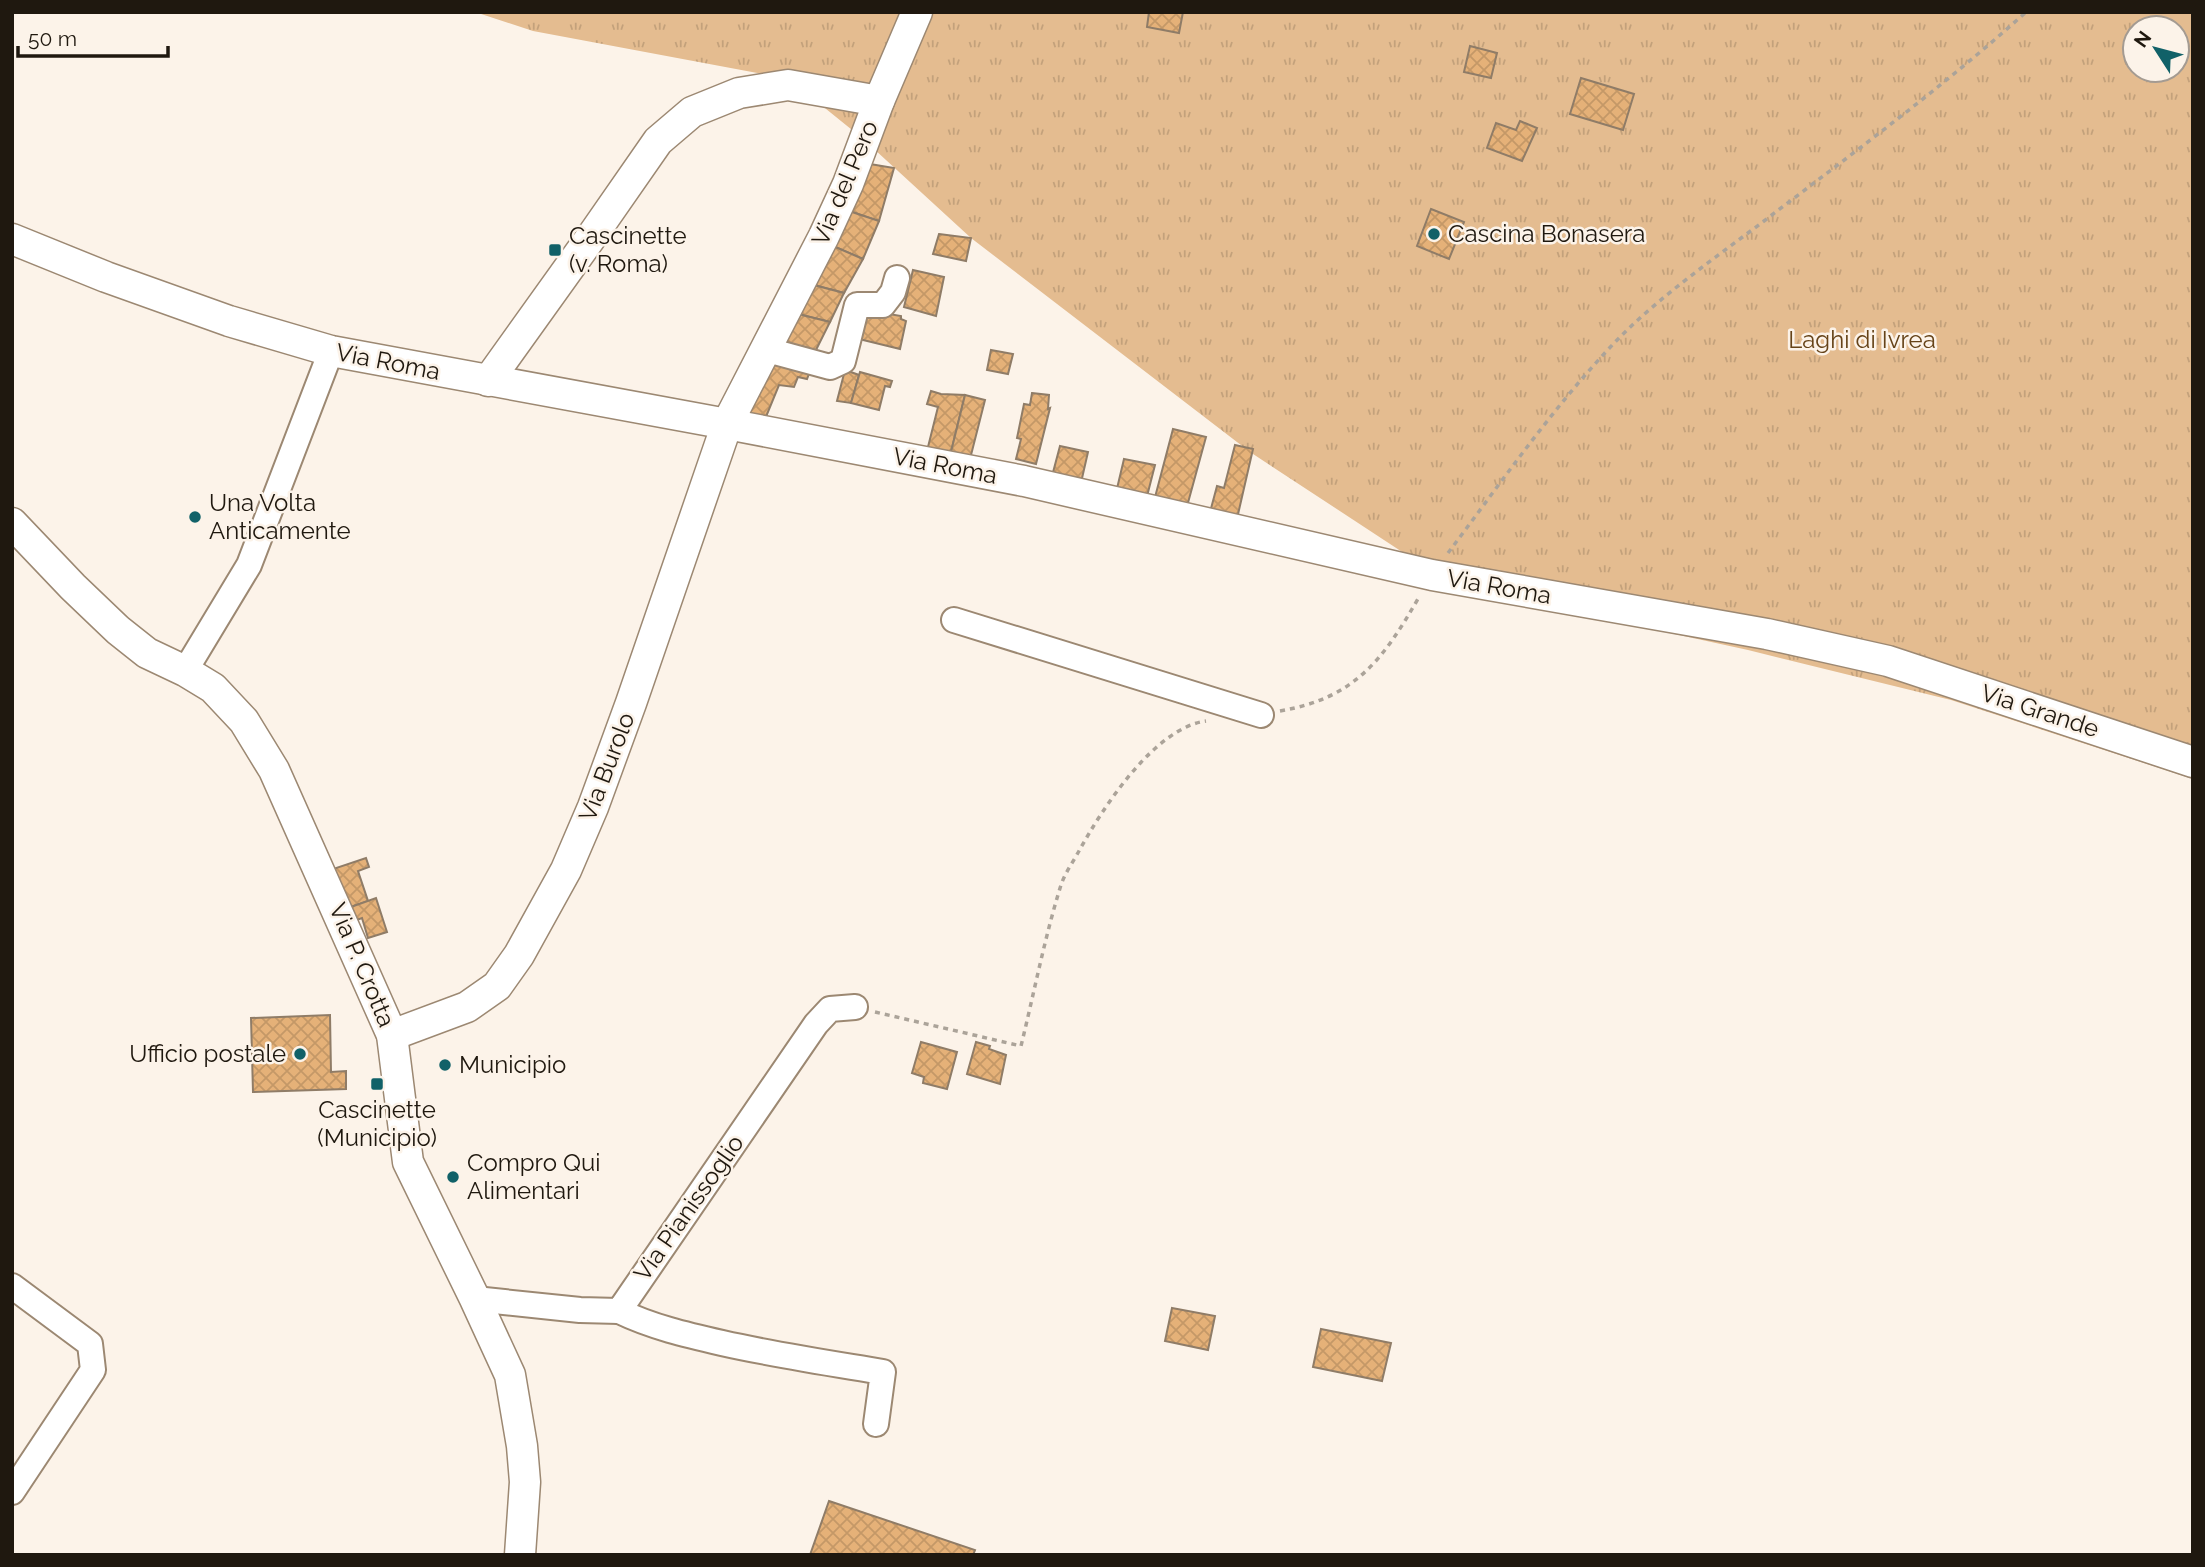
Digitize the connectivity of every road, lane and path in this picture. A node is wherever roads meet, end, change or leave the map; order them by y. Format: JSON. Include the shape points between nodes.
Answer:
{"nodes":[{"id":1,"x":916,"y":12,"type":"edge"},
{"id":2,"x":2026,"y":12,"type":"edge"},
{"id":3,"x":879,"y":101,"type":"junction"},
{"id":4,"x":12,"y":239,"type":"edge"},
{"id":5,"x":897,"y":278,"type":"dead end"},
{"id":6,"x":764,"y":349,"type":"junction"},
{"id":7,"x":331,"y":351,"type":"junction"},
{"id":8,"x":488,"y":381,"type":"junction"},
{"id":9,"x":727,"y":424,"type":"junction"},
{"id":10,"x":12,"y":523,"type":"edge"},
{"id":11,"x":1432,"y":575,"type":"junction"},
{"id":12,"x":954,"y":620,"type":"dead end"},
{"id":13,"x":1888,"y":661,"type":"joint"},
{"id":14,"x":185,"y":671,"type":"junction"},
{"id":15,"x":1261,"y":715,"type":"joint"},
{"id":16,"x":1211,"y":721,"type":"dead end"},
{"id":17,"x":2193,"y":762,"type":"edge"},
{"id":18,"x":855,"y":1007,"type":"joint"},
{"id":19,"x":392,"y":1035,"type":"junction"},
{"id":20,"x":12,"y":1286,"type":"edge"},
{"id":21,"x":475,"y":1299,"type":"junction"},
{"id":22,"x":619,"y":1311,"type":"junction"},
{"id":23,"x":876,"y":1424,"type":"dead end"},
{"id":24,"x":12,"y":1492,"type":"edge"},
{"id":25,"x":520,"y":1555,"type":"edge"}],
"edges":[{"from":1,"to":3,"type":"street","name":"Via del Pero"},
{"from":2,"to":11,"type":"path","via":[[1863,146],[1680,285],[1621,337],[1565,398]]},
{"from":3,"to":6,"type":"street","name":"Via del Pero","via":[[824,236]]},
{"from":3,"to":8,"type":"street","via":[[788,85],[740,93],[692,112],[658,141]]},
{"from":4,"to":7,"type":"street","name":"Via Roma","via":[[229,321]]},
{"from":5,"to":6,"type":"street","via":[[883,305],[858,305],[843,361],[830,367]]},
{"from":6,"to":9,"type":"street","name":"Via del Pero"},
{"from":7,"to":8,"type":"street","name":"Via Roma"},
{"from":7,"to":14,"type":"street","via":[[249,565]]},
{"from":8,"to":9,"type":"street","name":"Via Roma"},
{"from":9,"to":11,"type":"street","name":"Via Roma","via":[[1024,481]]},
{"from":9,"to":19,"type":"street","name":"Via Burolo","via":[[593,807],[566,870],[526,943],[497,986],[467,1007]]},
{"from":10,"to":14,"type":"street","name":"Via P. Crotta","via":[[118,630],[148,653]]},
{"from":11,"to":13,"type":"street","name":"Via Roma","via":[[1766,634]]},
{"from":11,"to":15,"type":"path","via":[[1380,657],[1355,682],[1301,708]]},
{"from":12,"to":15,"type":"street"},
{"from":13,"to":17,"type":"street","name":"Via Grande"},
{"from":14,"to":19,"type":"street","name":"Via P. Crotta","via":[[213,688],[244,721],[274,770]]},
{"from":16,"to":18,"type":"path","via":[[1198,722],[1161,742],[1132,771],[1092,826],[1062,882],[1021,1046]]},
{"from":18,"to":22,"type":"street","name":"Via Pianissoglio","via":[[830,1009],[816,1024]]},
{"from":19,"to":21,"type":"street","name":"Via P. Crotta","via":[[408,1162]]},
{"from":20,"to":24,"type":"street","via":[[90,1344],[93,1370]]},
{"from":21,"to":22,"type":"street"},
{"from":21,"to":25,"type":"street","name":"Via P. Crotta","via":[[510,1375],[525,1482]]},
{"from":22,"to":23,"type":"street","via":[[686,1335],[883,1372]]}]}
